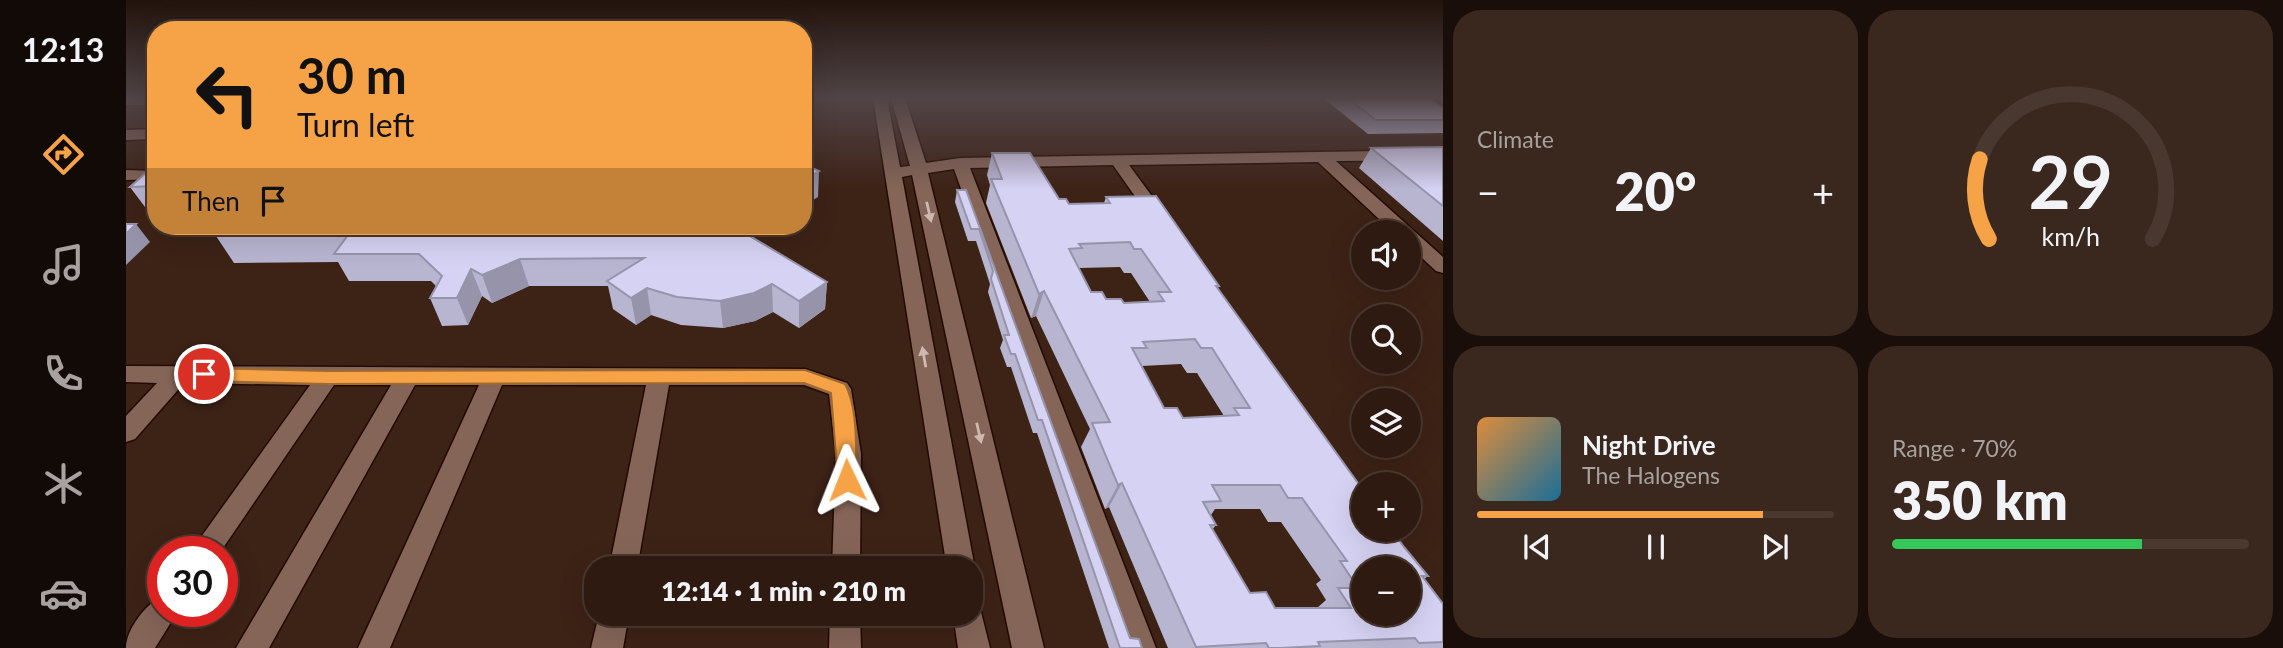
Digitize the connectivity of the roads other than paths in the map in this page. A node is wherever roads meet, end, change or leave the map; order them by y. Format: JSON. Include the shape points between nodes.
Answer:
{"nodes":[{"id":1,"x":885,"y":128,"type":"edge"},
{"id":2,"x":907,"y":128,"type":"edge"},
{"id":3,"x":147,"y":134,"type":"edge"},
{"id":4,"x":126,"y":135,"type":"edge"},
{"id":5,"x":1443,"y":155,"type":"edge"},
{"id":6,"x":1322,"y":157,"type":"junction"},
{"id":7,"x":1118,"y":161,"type":"junction"},
{"id":8,"x":960,"y":163,"type":"junction"},
{"id":9,"x":919,"y":168,"type":"junction"},
{"id":10,"x":893,"y":173,"type":"junction"},
{"id":11,"x":126,"y":175,"type":"edge"},
{"id":12,"x":147,"y":175,"type":"edge"},
{"id":13,"x":1392,"y":220,"type":"edge"},
{"id":14,"x":1173,"y":240,"type":"edge"},
{"id":15,"x":1421,"y":247,"type":"edge"},
{"id":16,"x":1443,"y":267,"type":"edge"},
{"id":17,"x":126,"y":374,"type":"edge"},
{"id":18,"x":179,"y":374,"type":"junction"},
{"id":19,"x":495,"y":376,"type":"junction"},
{"id":20,"x":659,"y":376,"type":"junction"},
{"id":21,"x":327,"y":377,"type":"junction"},
{"id":22,"x":408,"y":377,"type":"junction"},
{"id":23,"x":126,"y":432,"type":"edge"},
{"id":24,"x":216,"y":536,"type":"edge"},
{"id":25,"x":625,"y":556,"type":"edge"},
{"id":26,"x":846,"y":556,"type":"edge"},
{"id":27,"x":959,"y":556,"type":"edge"},
{"id":28,"x":612,"y":626,"type":"edge"},
{"id":29,"x":845,"y":626,"type":"edge"},
{"id":30,"x":970,"y":626,"type":"edge"},
{"id":31,"x":152,"y":627,"type":"edge"},
{"id":32,"x":137,"y":648,"type":"edge"},
{"id":33,"x":252,"y":648,"type":"edge"},
{"id":34,"x":374,"y":648,"type":"edge"},
{"id":35,"x":607,"y":648,"type":"edge"},
{"id":36,"x":845,"y":648,"type":"edge"},
{"id":37,"x":974,"y":648,"type":"edge"},
{"id":38,"x":1028,"y":648,"type":"edge"},
{"id":39,"x":1140,"y":648,"type":"edge"}],
"edges":[{"from":1,"to":10,"type":"street"},
{"from":2,"to":9,"type":"street"},
{"from":3,"to":4,"type":"street"},
{"from":5,"to":6,"type":"street"},
{"from":6,"to":7,"type":"street"},
{"from":6,"to":13,"type":"street"},
{"from":7,"to":8,"type":"street"},
{"from":7,"to":14,"type":"street"},
{"from":8,"to":9,"type":"street"},
{"from":8,"to":39,"type":"street"},
{"from":9,"to":10,"type":"street"},
{"from":9,"to":38,"type":"street","one_way":true},
{"from":27,"to":10,"type":"street","one_way":true},
{"from":11,"to":12,"type":"street"},
{"from":15,"to":16,"type":"street"},
{"from":17,"to":18,"type":"street"},
{"from":18,"to":21,"type":"street"},
{"from":18,"to":23,"type":"street"},
{"from":19,"to":20,"type":"street"},
{"from":19,"to":22,"type":"street"},
{"from":19,"to":34,"type":"street"},
{"from":20,"to":25,"type":"street"},
{"from":20,"to":26,"type":"street","via":[[805,377],[839,389],[847,480]]},
{"from":21,"to":22,"type":"street"},
{"from":21,"to":24,"type":"street"},
{"from":22,"to":33,"type":"street"},
{"from":28,"to":35,"type":"street"},
{"from":29,"to":36,"type":"street"},
{"from":30,"to":37,"type":"street"},
{"from":31,"to":32,"type":"street"}]}
